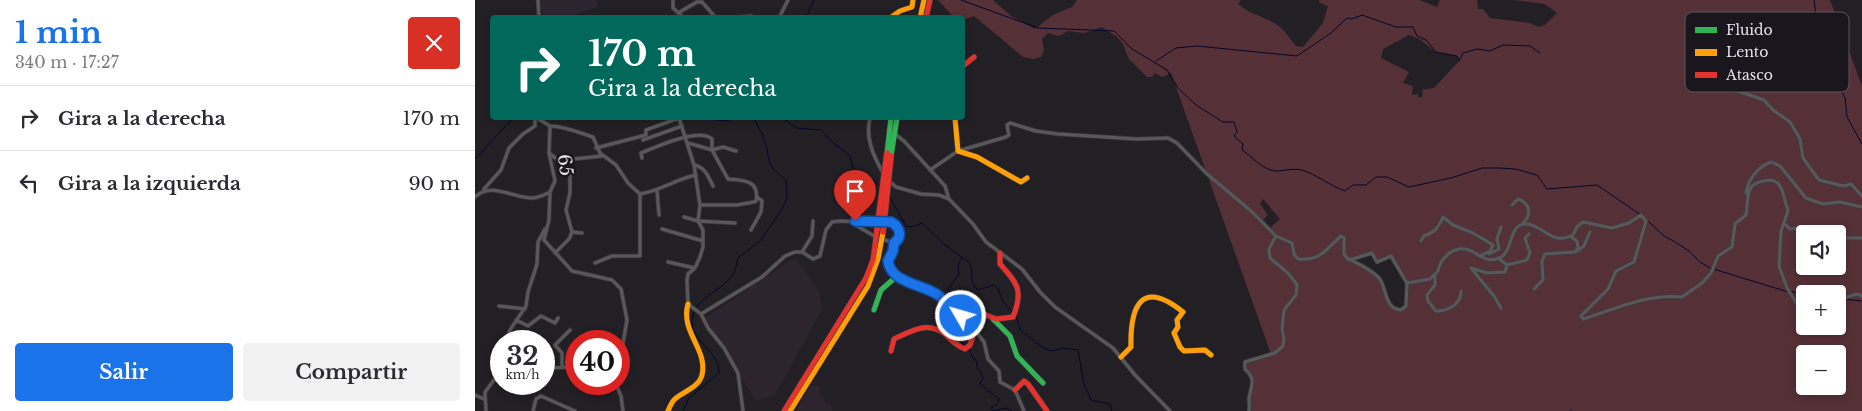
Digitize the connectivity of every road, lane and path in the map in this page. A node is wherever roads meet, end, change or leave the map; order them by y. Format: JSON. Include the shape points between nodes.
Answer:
{"nodes":[{"id":1,"x":538,"y":0,"type":"edge"},
{"id":2,"x":673,"y":0,"type":"edge"},
{"id":3,"x":788,"y":0,"type":"edge"},
{"id":4,"x":913,"y":0,"type":"edge"},
{"id":5,"x":927,"y":2,"type":"edge"},
{"id":6,"x":679,"y":13,"type":"joint"},
{"id":7,"x":539,"y":15,"type":"edge"},
{"id":8,"x":714,"y":15,"type":"edge"},
{"id":9,"x":780,"y":15,"type":"edge"},
{"id":10,"x":894,"y":15,"type":"edge"},
{"id":11,"x":920,"y":15,"type":"edge"},
{"id":12,"x":926,"y":15,"type":"edge"},
{"id":13,"x":974,"y":57,"type":"dead end"},
{"id":14,"x":965,"y":64,"type":"edge"},
{"id":15,"x":1741,"y":92,"type":"edge"},
{"id":16,"x":536,"y":120,"type":"edge"},
{"id":17,"x":539,"y":120,"type":"edge"},
{"id":18,"x":674,"y":120,"type":"edge"},
{"id":19,"x":680,"y":120,"type":"edge"},
{"id":20,"x":869,"y":120,"type":"edge"},
{"id":21,"x":891,"y":120,"type":"edge"},
{"id":22,"x":897,"y":120,"type":"edge"},
{"id":23,"x":955,"y":120,"type":"edge"},
{"id":24,"x":549,"y":126,"type":"junction"},
{"id":25,"x":682,"y":126,"type":"junction"},
{"id":26,"x":895,"y":134,"type":"junction"},
{"id":27,"x":685,"y":136,"type":"junction"},
{"id":28,"x":642,"y":138,"type":"junction"},
{"id":29,"x":687,"y":142,"type":"junction"},
{"id":30,"x":596,"y":148,"type":"junction"},
{"id":31,"x":712,"y":150,"type":"junction"},
{"id":32,"x":736,"y":151,"type":"dead end"},
{"id":33,"x":959,"y":151,"type":"junction"},
{"id":34,"x":549,"y":153,"type":"junction"},
{"id":35,"x":889,"y":154,"type":"junction"},
{"id":36,"x":602,"y":155,"type":"junction"},
{"id":37,"x":641,"y":158,"type":"dead end"},
{"id":38,"x":574,"y":159,"type":"dead end"},
{"id":39,"x":694,"y":165,"type":"junction"},
{"id":40,"x":930,"y":170,"type":"junction"},
{"id":41,"x":696,"y":175,"type":"junction"},
{"id":42,"x":1027,"y":178,"type":"dead end"},
{"id":43,"x":713,"y":186,"type":"dead end"},
{"id":44,"x":657,"y":190,"type":"junction"},
{"id":45,"x":481,"y":191,"type":"junction"},
{"id":46,"x":551,"y":192,"type":"junction"},
{"id":47,"x":640,"y":194,"type":"junction"},
{"id":48,"x":1862,"y":196,"type":"edge"},
{"id":49,"x":475,"y":197,"type":"edge"},
{"id":50,"x":757,"y":197,"type":"junction"},
{"id":51,"x":1746,"y":198,"type":"junction"},
{"id":52,"x":949,"y":199,"type":"junction"},
{"id":53,"x":699,"y":205,"type":"junction"},
{"id":54,"x":1512,"y":205,"type":"dead end"},
{"id":55,"x":1862,"y":207,"type":"edge"},
{"id":56,"x":659,"y":215,"type":"dead end"},
{"id":57,"x":684,"y":217,"type":"dead end"},
{"id":58,"x":813,"y":220,"type":"dead end"},
{"id":59,"x":698,"y":221,"type":"junction"},
{"id":60,"x":851,"y":222,"type":"junction"},
{"id":61,"x":1784,"y":223,"type":"junction"},
{"id":62,"x":735,"y":224,"type":"dead end"},
{"id":63,"x":1520,"y":225,"type":"junction"},
{"id":64,"x":1501,"y":227,"type":"dead end"},
{"id":65,"x":546,"y":228,"type":"junction"},
{"id":66,"x":661,"y":228,"type":"dead end"},
{"id":67,"x":1796,"y":229,"type":"edge"},
{"id":68,"x":751,"y":230,"type":"dead end"},
{"id":69,"x":572,"y":232,"type":"junction"},
{"id":70,"x":1590,"y":232,"type":"dead end"},
{"id":71,"x":582,"y":233,"type":"dead end"},
{"id":72,"x":1529,"y":234,"type":"dead end"},
{"id":73,"x":1276,"y":236,"type":"junction"},
{"id":74,"x":1570,"y":236,"type":"junction"},
{"id":75,"x":879,"y":238,"type":"junction"},
{"id":76,"x":1846,"y":238,"type":"edge"},
{"id":77,"x":1862,"y":238,"type":"edge"},
{"id":78,"x":1421,"y":241,"type":"dead end"},
{"id":79,"x":704,"y":242,"type":"junction"},
{"id":80,"x":894,"y":243,"type":"junction"},
{"id":81,"x":802,"y":252,"type":"junction"},
{"id":82,"x":1575,"y":252,"type":"junction"},
{"id":83,"x":555,"y":253,"type":"junction"},
{"id":84,"x":1000,"y":253,"type":"junction"},
{"id":85,"x":1479,"y":256,"type":"junction"},
{"id":86,"x":1498,"y":258,"type":"junction"},
{"id":87,"x":1351,"y":260,"type":"junction"},
{"id":88,"x":668,"y":262,"type":"dead end"},
{"id":89,"x":595,"y":263,"type":"dead end"},
{"id":90,"x":1507,"y":265,"type":"junction"},
{"id":91,"x":695,"y":268,"type":"junction"},
{"id":92,"x":1435,"y":275,"type":"junction"},
{"id":93,"x":897,"y":276,"type":"junction"},
{"id":94,"x":1407,"y":283,"type":"junction"},
{"id":95,"x":1533,"y":289,"type":"dead end"},
{"id":96,"x":1461,"y":291,"type":"dead end"},
{"id":97,"x":1862,"y":296,"type":"edge"},
{"id":98,"x":1846,"y":297,"type":"edge"},
{"id":99,"x":1796,"y":302,"type":"edge"},
{"id":100,"x":689,"y":305,"type":"junction"},
{"id":101,"x":499,"y":306,"type":"dead end"},
{"id":102,"x":1501,"y":308,"type":"dead end"},
{"id":103,"x":525,"y":309,"type":"junction"},
{"id":104,"x":874,"y":310,"type":"dead end"},
{"id":105,"x":701,"y":313,"type":"junction"},
{"id":106,"x":982,"y":314,"type":"junction"},
{"id":107,"x":558,"y":318,"type":"dead end"},
{"id":108,"x":993,"y":318,"type":"junction"},
{"id":109,"x":517,"y":320,"type":"junction"},
{"id":110,"x":510,"y":330,"type":"edge"},
{"id":111,"x":625,"y":330,"type":"edge"},
{"id":112,"x":975,"y":330,"type":"junction"},
{"id":113,"x":565,"y":335,"type":"edge"},
{"id":114,"x":891,"y":351,"type":"dead end"},
{"id":115,"x":1211,"y":355,"type":"dead end"},
{"id":116,"x":1121,"y":357,"type":"junction"},
{"id":117,"x":555,"y":367,"type":"edge"},
{"id":118,"x":562,"y":367,"type":"joint"},
{"id":119,"x":1043,"y":383,"type":"dead end"},
{"id":120,"x":490,"y":385,"type":"edge"},
{"id":121,"x":1015,"y":390,"type":"junction"},
{"id":122,"x":475,"y":395,"type":"edge"},
{"id":123,"x":620,"y":395,"type":"edge"},
{"id":124,"x":484,"y":399,"type":"junction"},
{"id":125,"x":486,"y":411,"type":"edge"},
{"id":126,"x":533,"y":411,"type":"edge"},
{"id":127,"x":575,"y":411,"type":"edge"},
{"id":128,"x":623,"y":411,"type":"edge"},
{"id":129,"x":667,"y":411,"type":"edge"},
{"id":130,"x":743,"y":411,"type":"edge"},
{"id":131,"x":784,"y":411,"type":"edge"},
{"id":132,"x":790,"y":411,"type":"edge"},
{"id":133,"x":1024,"y":411,"type":"edge"},
{"id":134,"x":1047,"y":411,"type":"edge"},
{"id":135,"x":1170,"y":411,"type":"edge"},
{"id":136,"x":1249,"y":411,"type":"edge"}],
"edges":[{"from":1,"to":7,"type":"street"},
{"from":2,"to":6,"type":"street","via":[[673,8]]},
{"from":3,"to":9,"type":"street"},
{"from":4,"to":10,"type":"main road","via":[[912,7]]},
{"from":5,"to":11,"type":"main road"},
{"from":5,"to":12,"type":"main road"},
{"from":6,"to":8,"type":"street","via":[[701,2]]},
{"from":13,"to":14,"type":"main road"},
{"from":15,"to":48,"type":"street","via":[[1764,100],[1790,122],[1800,139],[1803,158],[1819,180],[1843,186],[1851,184]]},
{"from":16,"to":45,"type":"street","via":[[535,126],[509,148],[501,170]]},
{"from":17,"to":24,"type":"street"},
{"from":18,"to":28,"type":"street","via":[[646,130]]},
{"from":19,"to":25,"type":"street"},
{"from":20,"to":52,"type":"street","via":[[867,128],[871,148],[888,180],[896,187]]},
{"from":21,"to":35,"type":"main road"},
{"from":22,"to":26,"type":"main road"},
{"from":23,"to":33,"type":"main road"},
{"from":24,"to":30,"type":"street","via":[[593,137]]},
{"from":24,"to":34,"type":"street","name":"65"},
{"from":25,"to":27,"type":"street"},
{"from":25,"to":28,"type":"street"},
{"from":26,"to":35,"type":"main road"},
{"from":26,"to":40,"type":"street"},
{"from":27,"to":29,"type":"street"},
{"from":27,"to":31,"type":"street","via":[[710,136]]},
{"from":27,"to":37,"type":"street","via":[[641,153]]},
{"from":28,"to":30,"type":"street"},
{"from":29,"to":31,"type":"street"},
{"from":29,"to":39,"type":"street"},
{"from":30,"to":36,"type":"street"},
{"from":31,"to":32,"type":"street","via":[[723,147]]},
{"from":31,"to":50,"type":"street","via":[[728,179],[747,180],[754,185]]},
{"from":33,"to":40,"type":"street"},
{"from":33,"to":42,"type":"main road","via":[[977,157],[1021,182]]},
{"from":33,"to":73,"type":"street","via":[[1006,137],[1010,123],[1058,134],[1168,138]]},
{"from":34,"to":46,"type":"street","name":"65","via":[[555,181]]},
{"from":34,"to":69,"type":"street","via":[[566,166],[570,174],[571,193],[565,210]]},
{"from":35,"to":75,"type":"main road","bridge":true},
{"from":36,"to":38,"type":"street"},
{"from":36,"to":47,"type":"street","via":[[616,165]]},
{"from":39,"to":41,"type":"street"},
{"from":39,"to":43,"type":"street","via":[[707,173]]},
{"from":40,"to":52,"type":"street","via":[[945,186]]},
{"from":41,"to":44,"type":"street","via":[[681,178]]},
{"from":41,"to":53,"type":"street"},
{"from":44,"to":47,"type":"street"},
{"from":44,"to":56,"type":"street"},
{"from":45,"to":46,"type":"street","name":"65","via":[[490,189],[522,197],[540,197]]},
{"from":45,"to":49,"type":"street"},
{"from":46,"to":65,"type":"street"},
{"from":47,"to":89,"type":"street","via":[[640,256],[612,256]]},
{"from":50,"to":53,"type":"street","via":[[754,202],[737,205]]},
{"from":50,"to":68,"type":"street","via":[[762,201],[761,212]]},
{"from":51,"to":55,"type":"street","via":[[1750,180],[1771,162],[1780,166],[1806,198],[1823,204],[1840,202]]},
{"from":51,"to":61,"type":"street","via":[[1752,185],[1758,182],[1773,180],[1778,183],[1789,212]]},
{"from":51,"to":74,"type":"street","via":[[1746,215],[1735,224],[1732,247],[1718,256],[1711,273],[1702,283],[1682,297],[1637,302],[1583,319],[1581,316],[1608,290],[1616,271],[1634,262],[1646,221],[1641,215],[1612,228],[1583,222]]},
{"from":52,"to":84,"type":"street","via":[[986,242]]},
{"from":53,"to":59,"type":"street"},
{"from":54,"to":63,"type":"street","via":[[1514,200],[1523,200],[1530,212]]},
{"from":57,"to":59,"type":"street"},
{"from":58,"to":81,"type":"street","via":[[812,236]]},
{"from":59,"to":62,"type":"street"},
{"from":59,"to":79,"type":"street"},
{"from":60,"to":75,"type":"street"},
{"from":60,"to":80,"type":"street","via":[[891,222],[900,234]]},
{"from":60,"to":81,"type":"street","via":[[836,221],[828,226],[820,256],[815,259]]},
{"from":61,"to":67,"type":"street","via":[[1790,229]]},
{"from":61,"to":99,"type":"street","via":[[1779,266]]},
{"from":63,"to":74,"type":"street","via":[[1528,224],[1561,239]]},
{"from":63,"to":86,"type":"street","via":[[1513,232],[1509,249]]},
{"from":64,"to":85,"type":"street","via":[[1497,239],[1499,249]]},
{"from":65,"to":83,"type":"street","via":[[544,240]]},
{"from":65,"to":103,"type":"street","via":[[538,242],[537,264]]},
{"from":66,"to":79,"type":"street"},
{"from":69,"to":71,"type":"street"},
{"from":69,"to":83,"type":"street"},
{"from":70,"to":82,"type":"street","via":[[1583,248]]},
{"from":72,"to":90,"type":"street","via":[[1525,238],[1530,253],[1527,260]]},
{"from":73,"to":87,"type":"street","via":[[1292,243],[1296,257],[1304,260],[1320,257],[1343,236],[1344,254]]},
{"from":73,"to":136,"type":"street","via":[[1269,248],[1270,258],[1294,280],[1297,289],[1284,310],[1283,346],[1275,353],[1245,362],[1245,369],[1253,377]]},
{"from":74,"to":82,"type":"street","via":[[1579,244]]},
{"from":75,"to":80,"type":"street"},
{"from":75,"to":131,"type":"main road","via":[[863,283]]},
{"from":75,"to":132,"type":"main road","via":[[879,260],[868,286]]},
{"from":76,"to":77,"type":"street"},
{"from":78,"to":85,"type":"street","via":[[1438,228],[1443,217],[1493,245],[1490,251]]},
{"from":79,"to":91,"type":"street"},
{"from":80,"to":93,"type":"main road","via":[[888,261]]},
{"from":81,"to":105,"type":"street","via":[[785,256],[762,277]]},
{"from":82,"to":95,"type":"street","via":[[1545,254],[1543,280]]},
{"from":83,"to":111,"type":"street","via":[[572,271],[612,280],[621,289],[627,320]]},
{"from":84,"to":108,"type":"main road","via":[[1000,264],[1017,283],[1018,305],[1013,317]]},
{"from":84,"to":116,"type":"street","via":[[1022,269],[1055,307]]},
{"from":85,"to":86,"type":"street","via":[[1487,260]]},
{"from":85,"to":92,"type":"street","via":[[1466,249],[1458,249],[1445,255]]},
{"from":86,"to":90,"type":"street"},
{"from":87,"to":94,"type":"street","via":[[1369,253],[1374,254],[1377,262],[1391,256]]},
{"from":87,"to":94,"type":"street","via":[[1379,278],[1389,303],[1397,310],[1406,306]]},
{"from":88,"to":91,"type":"street"},
{"from":90,"to":102,"type":"street","via":[[1505,272],[1499,274],[1471,268]]},
{"from":91,"to":100,"type":"street","via":[[688,274]]},
{"from":92,"to":94,"type":"street"},
{"from":92,"to":96,"type":"street","via":[[1435,284],[1427,295],[1436,311],[1452,307],[1460,299]]},
{"from":93,"to":104,"type":"main road","via":[[882,286],[876,296]]},
{"from":93,"to":106,"type":"main road","via":[[940,297],[954,317],[961,316],[969,308]]},
{"from":97,"to":98,"type":"street"},
{"from":100,"to":105,"type":"street"},
{"from":100,"to":129,"type":"main road","via":[[684,312],[684,321],[700,357],[702,375],[688,391],[674,399]]},
{"from":101,"to":103,"type":"street"},
{"from":103,"to":109,"type":"street"},
{"from":105,"to":130,"type":"street","via":[[738,373]]},
{"from":106,"to":108,"type":"main road"},
{"from":106,"to":112,"type":"street"},
{"from":107,"to":109,"type":"street","via":[[555,323],[541,316],[528,326]]},
{"from":108,"to":119,"type":"main road","via":[[1010,336],[1017,356]]},
{"from":109,"to":110,"type":"street"},
{"from":112,"to":114,"type":"main road","via":[[970,345],[965,349],[943,331],[924,325],[894,339]]},
{"from":112,"to":121,"type":"street","via":[[984,342],[988,359],[999,372],[1000,382]]},
{"from":113,"to":118,"type":"street","via":[[555,345],[562,353]]},
{"from":115,"to":116,"type":"main road","via":[[1205,350],[1181,350],[1174,333],[1183,312],[1153,296],[1143,299],[1135,311],[1131,347]]},
{"from":116,"to":135,"type":"street"},
{"from":117,"to":118,"type":"street"},
{"from":120,"to":124,"type":"street"},
{"from":121,"to":133,"type":"street"},
{"from":121,"to":134,"type":"main road","via":[[1024,380],[1031,384]]},
{"from":122,"to":124,"type":"street"},
{"from":123,"to":128,"type":"street"},
{"from":124,"to":125,"type":"street"},
{"from":126,"to":127,"type":"street","via":[[536,399],[541,396]]}]}
